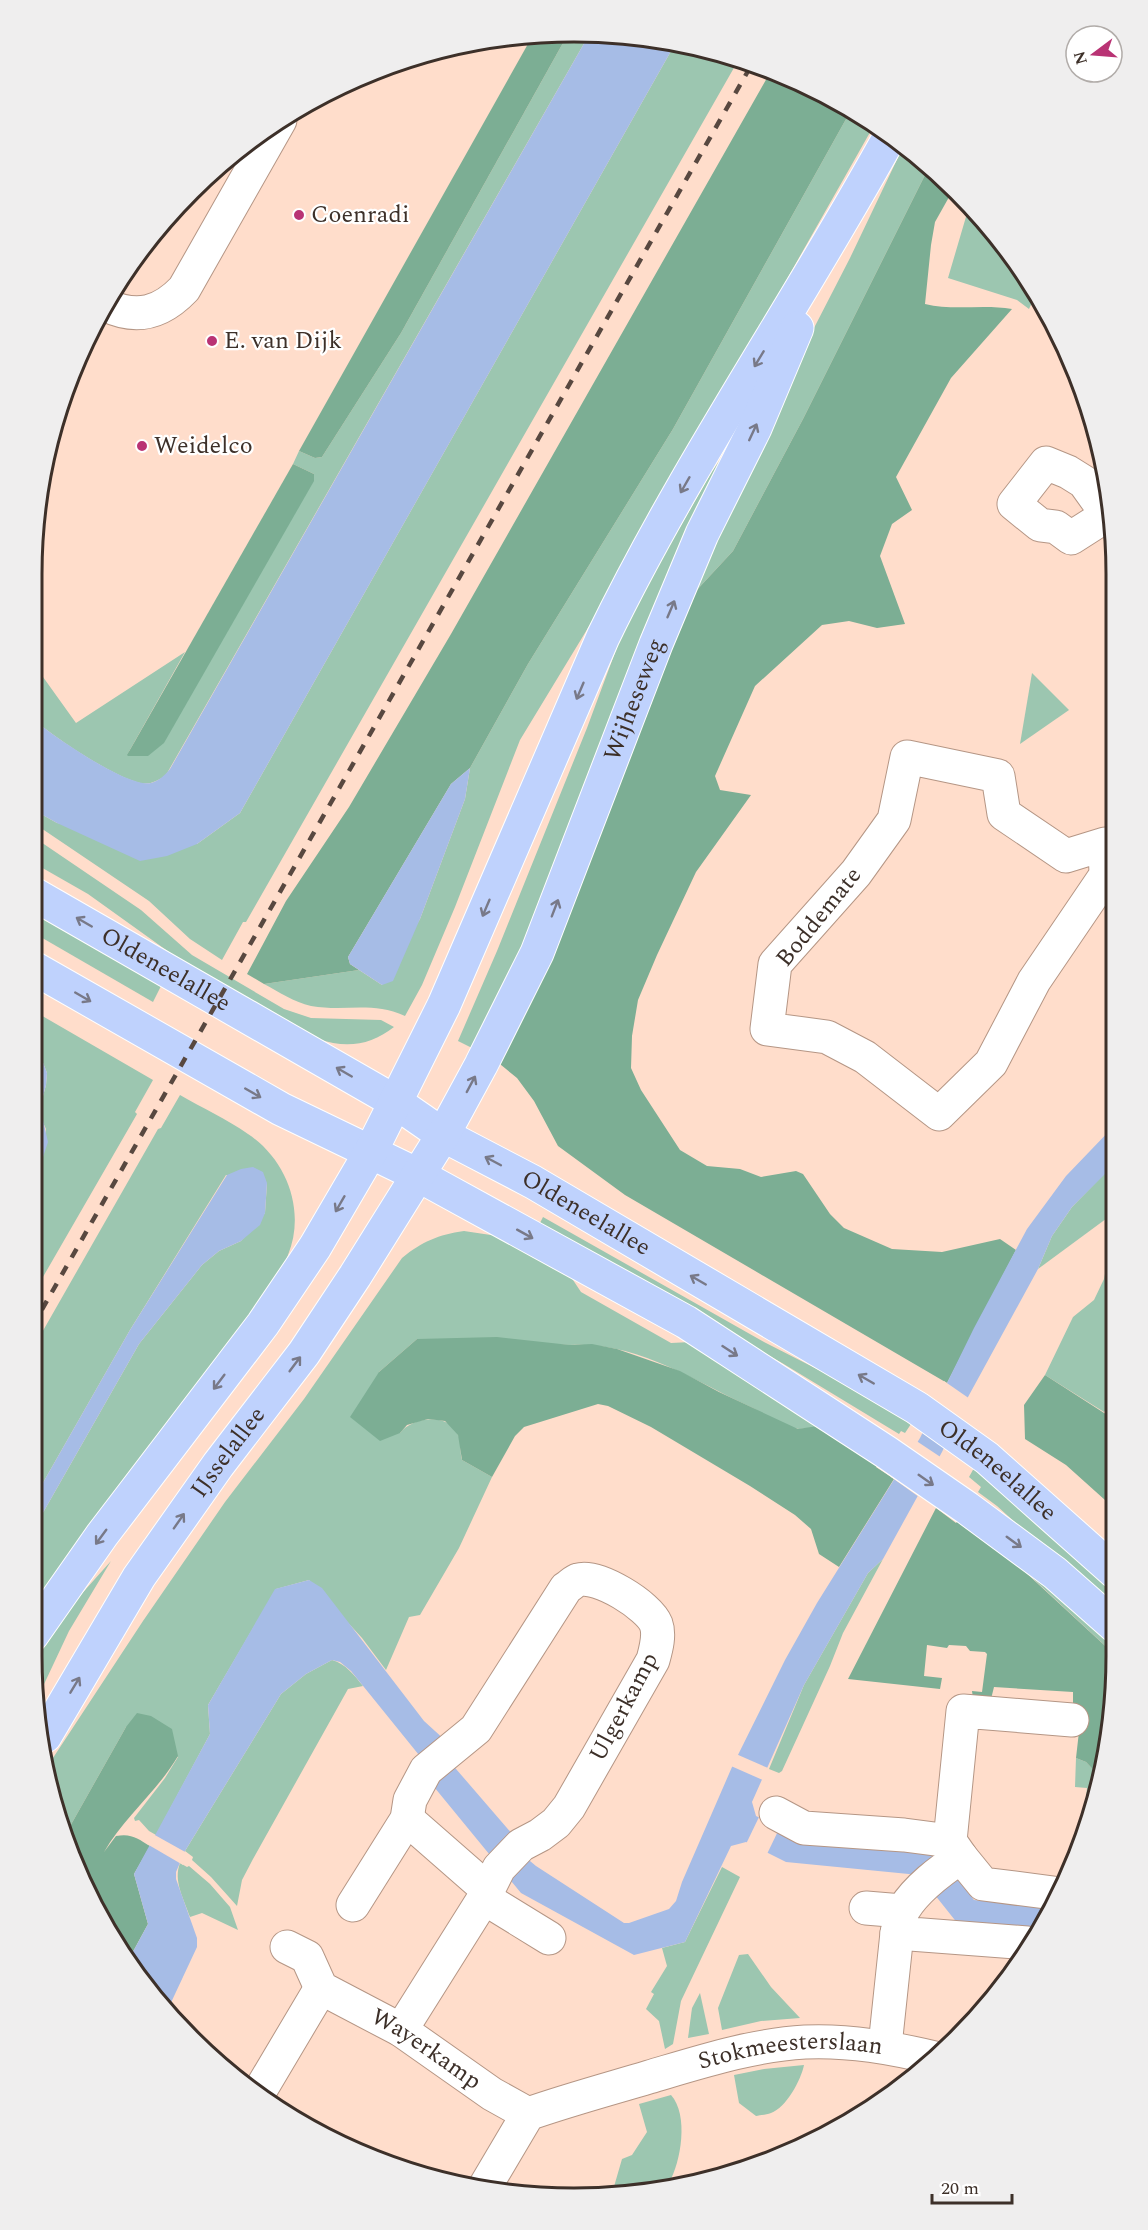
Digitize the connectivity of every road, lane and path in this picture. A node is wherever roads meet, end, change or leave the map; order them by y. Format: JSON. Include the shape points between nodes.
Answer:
{"nodes":[{"id":1,"x":270,"y":138,"type":"edge"},
{"id":2,"x":886,"y":143,"type":"edge"},
{"id":3,"x":844,"y":219,"type":"junction"},
{"id":4,"x":113,"y":307,"type":"edge"},
{"id":5,"x":1106,"y":840,"type":"edge"},
{"id":6,"x":1106,"y":875,"type":"edge"},
{"id":7,"x":42,"y":899,"type":"edge"},
{"id":8,"x":42,"y":973,"type":"edge"},
{"id":9,"x":394,"y":1101,"type":"junction"},
{"id":10,"x":443,"y":1135,"type":"junction"},
{"id":11,"x":370,"y":1153,"type":"junction"},
{"id":12,"x":418,"y":1175,"type":"junction"},
{"id":13,"x":1106,"y":1564,"type":"edge"},
{"id":14,"x":1106,"y":1618,"type":"edge"},
{"id":15,"x":42,"y":1621,"type":"edge"},
{"id":16,"x":1072,"y":1720,"type":"dead end"},
{"id":17,"x":48,"y":1731,"type":"edge"},
{"id":18,"x":776,"y":1813,"type":"dead end"},
{"id":19,"x":407,"y":1819,"type":"junction"},
{"id":20,"x":954,"y":1854,"type":"junction"},
{"id":21,"x":490,"y":1885,"type":"junction"},
{"id":22,"x":1050,"y":1893,"type":"edge"},
{"id":23,"x":353,"y":1905,"type":"dead end"},
{"id":24,"x":866,"y":1908,"type":"dead end"},
{"id":25,"x":900,"y":1922,"type":"junction"},
{"id":26,"x":549,"y":1938,"type":"dead end"},
{"id":27,"x":1022,"y":1942,"type":"edge"},
{"id":28,"x":287,"y":1947,"type":"dead end"},
{"id":29,"x":321,"y":1988,"type":"junction"},
{"id":30,"x":400,"y":2030,"type":"junction"},
{"id":31,"x":885,"y":2046,"type":"junction"},
{"id":32,"x":925,"y":2056,"type":"edge"},
{"id":33,"x":262,"y":2087,"type":"edge"},
{"id":34,"x":528,"y":2114,"type":"junction"},
{"id":35,"x":489,"y":2181,"type":"edge"}],
"edges":[{"from":1,"to":4,"type":"street","via":[[184,289],[174,300],[142,313]]},
{"from":2,"to":3,"type":"main road","name":"Wijheseweg"},
{"from":3,"to":9,"type":"main road","name":"Wijheseweg","one_way":true,"via":[[625,590],[444,1005]]},
{"from":10,"to":3,"type":"main road","name":"Wijheseweg","one_way":true,"via":[[537,953],[656,644],[698,545],[755,428]]},
{"from":5,"to":6,"type":"street","name":"Boddemate","via":[[1066,856],[1004,814],[998,776],[907,757],[894,820],[856,873],[775,964],[767,1029],[827,1037],[865,1057],[939,1114],[991,1063],[1034,981]]},
{"from":9,"to":7,"type":"main road","name":"Oldeneelallee","one_way":true},
{"from":8,"to":11,"type":"main road","name":"Oldeneelallee","one_way":true,"via":[[281,1109]]},
{"from":9,"to":10,"type":"main road","name":"Oldeneelallee"},
{"from":9,"to":11,"type":"main road","name":"IJsselallee"},
{"from":10,"to":12,"type":"main road","name":"Wijheseweg"},
{"from":13,"to":10,"type":"main road","name":"Oldeneelallee","one_way":true,"via":[[987,1458],[917,1408],[532,1182]]},
{"from":11,"to":12,"type":"main road","name":"Oldeneelallee"},
{"from":11,"to":15,"type":"main road","name":"IJsselallee","one_way":true,"via":[[315,1247],[263,1324],[102,1535]]},
{"from":12,"to":14,"type":"main road","name":"Oldeneelallee","one_way":true,"via":[[686,1322],[967,1508],[1055,1573]]},
{"from":17,"to":12,"type":"main road","name":"IJsselallee","one_way":true,"via":[[139,1577],[304,1353]]},
{"from":16,"to":20,"type":"street","via":[[963,1711]]},
{"from":18,"to":20,"type":"street","via":[[804,1828],[904,1834]]},
{"from":19,"to":21,"type":"street"},
{"from":19,"to":21,"type":"street","name":"Ulgerkamp","via":[[410,1800],[438,1760],[476,1729],[566,1588],[578,1580],[596,1580],[624,1593],[656,1623],[653,1660],[569,1807],[556,1823],[521,1845]]},
{"from":19,"to":23,"type":"street","name":"Ulgerkamp"},
{"from":20,"to":22,"type":"street","via":[[983,1884]]},
{"from":20,"to":25,"type":"street","via":[[926,1884]]},
{"from":21,"to":26,"type":"street"},
{"from":21,"to":30,"type":"street","name":"Ulgerkamp"},
{"from":24,"to":25,"type":"street"},
{"from":25,"to":27,"type":"street"},
{"from":25,"to":31,"type":"street"},
{"from":28,"to":29,"type":"street","via":[[307,1957]]},
{"from":29,"to":30,"type":"street","name":"Wayerkamp"},
{"from":29,"to":33,"type":"street"},
{"from":30,"to":34,"type":"street","name":"Wayerkamp","via":[[492,2094]]},
{"from":31,"to":32,"type":"street","name":"Stokmeesterslaan"},
{"from":31,"to":34,"type":"street","name":"Stokmeesterslaan","via":[[804,2042],[752,2050],[681,2067]]},
{"from":34,"to":35,"type":"street"}]}
